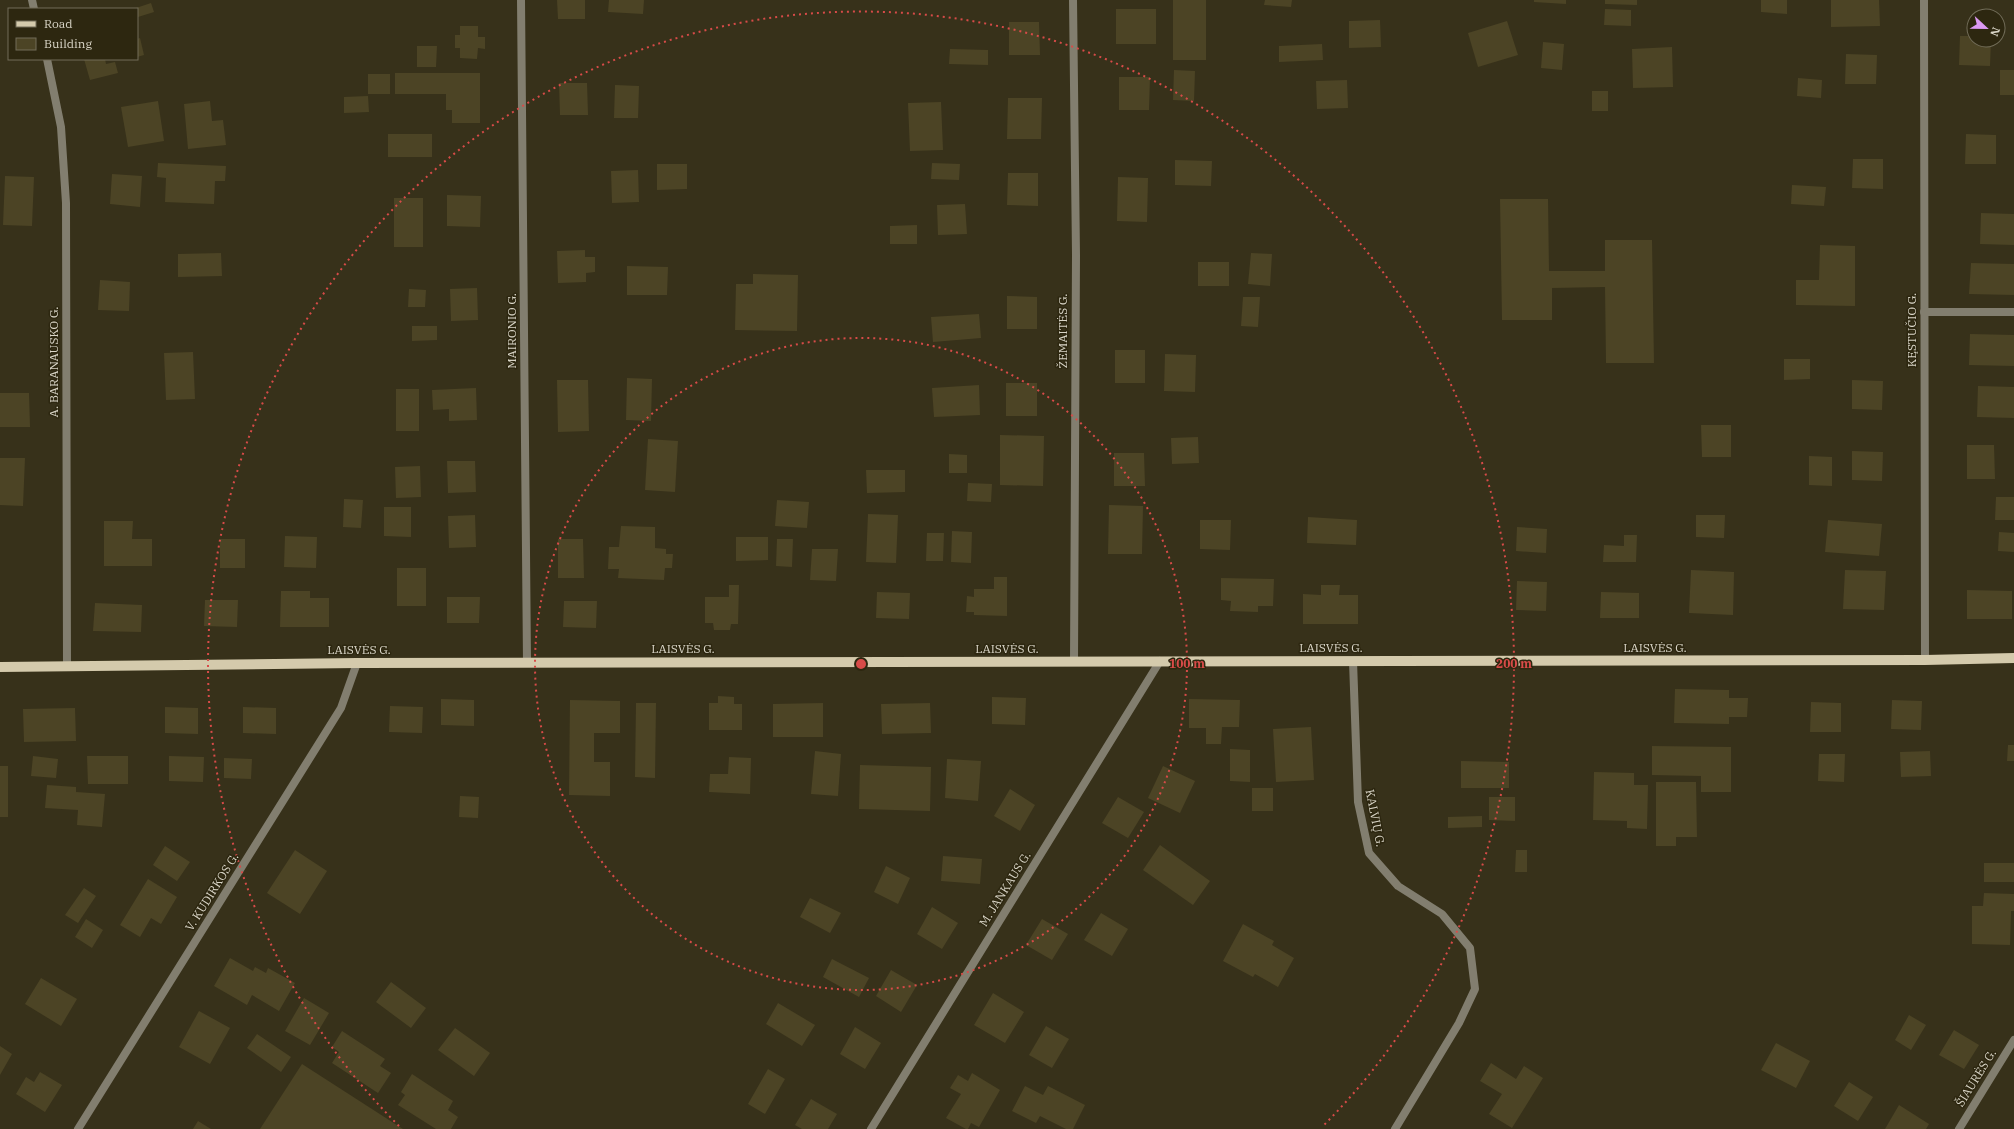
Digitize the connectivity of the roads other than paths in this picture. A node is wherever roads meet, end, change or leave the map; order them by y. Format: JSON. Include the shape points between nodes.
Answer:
{"nodes":[{"id":1,"x":521,"y":0,"type":"edge"},
{"id":2,"x":1073,"y":0,"type":"edge"},
{"id":3,"x":1924,"y":0,"type":"edge"},
{"id":4,"x":47,"y":60,"type":"edge"},
{"id":5,"x":1924,"y":312,"type":"junction"},
{"id":6,"x":2014,"y":312,"type":"edge"},
{"id":7,"x":2014,"y":658,"type":"edge"},
{"id":8,"x":1925,"y":660,"type":"junction"},
{"id":9,"x":1160,"y":661,"type":"junction"},
{"id":10,"x":1353,"y":661,"type":"junction"},
{"id":11,"x":527,"y":662,"type":"junction"},
{"id":12,"x":1074,"y":662,"type":"junction"},
{"id":13,"x":357,"y":663,"type":"junction"},
{"id":14,"x":0,"y":667,"type":"edge"},
{"id":15,"x":66,"y":667,"type":"junction"},
{"id":16,"x":2014,"y":1040,"type":"edge"},
{"id":17,"x":78,"y":1129,"type":"edge"},
{"id":18,"x":871,"y":1129,"type":"edge"},
{"id":19,"x":1395,"y":1129,"type":"edge"},
{"id":20,"x":1959,"y":1129,"type":"edge"}],
"edges":[{"from":1,"to":11,"type":"street","name":"MAIRONIO G."},
{"from":2,"to":12,"type":"street","name":"ŽEMAITĖS G.","via":[[1076,255]]},
{"from":3,"to":5,"type":"street","name":"KĘSTUČIO G."},
{"from":4,"to":15,"type":"street","name":"A. BARANAUSKO G.","via":[[61,127],[66,203]]},
{"from":5,"to":6,"type":"street"},
{"from":5,"to":8,"type":"street","name":"KĘSTUČIO G."},
{"from":7,"to":8,"type":"main road","name":"LAISVĖS G."},
{"from":8,"to":10,"type":"main road","name":"LAISVĖS G."},
{"from":9,"to":10,"type":"main road","name":"LAISVĖS G."},
{"from":9,"to":12,"type":"main road","name":"LAISVĖS G."},
{"from":9,"to":18,"type":"street","name":"M. JANKAUS G."},
{"from":10,"to":19,"type":"street","name":"KALVIŲ G.","via":[[1358,802],[1369,853],[1398,886],[1442,914],[1470,948],[1475,988],[1459,1023]]},
{"from":11,"to":12,"type":"main road","name":"LAISVĖS G."},
{"from":11,"to":13,"type":"main road","name":"LAISVĖS G."},
{"from":13,"to":15,"type":"main road","name":"LAISVĖS G."},
{"from":13,"to":17,"type":"street","name":"V. KUDIRKOS G.","via":[[341,708]]},
{"from":14,"to":15,"type":"main road","name":"LAISVĖS G."},
{"from":16,"to":20,"type":"street","name":"ŠIAURĖS G."}]}
